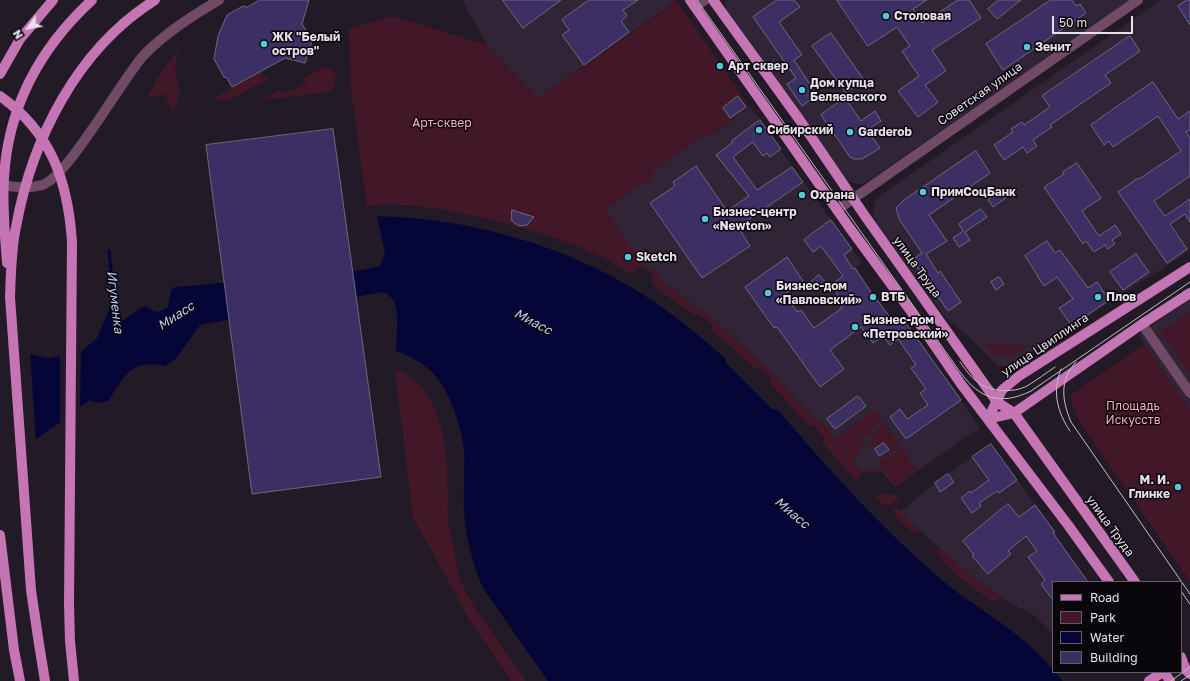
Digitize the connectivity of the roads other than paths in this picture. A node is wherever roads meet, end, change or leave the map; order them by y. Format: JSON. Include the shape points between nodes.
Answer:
{"nodes":[{"id":1,"x":54,"y":0,"type":"edge"},
{"id":2,"x":92,"y":0,"type":"edge"},
{"id":3,"x":155,"y":0,"type":"edge"},
{"id":4,"x":219,"y":0,"type":"edge"},
{"id":5,"x":705,"y":0,"type":"edge"},
{"id":6,"x":713,"y":0,"type":"edge"},
{"id":7,"x":1138,"y":0,"type":"edge"},
{"id":8,"x":692,"y":4,"type":"edge"},
{"id":9,"x":0,"y":74,"type":"edge"},
{"id":10,"x":0,"y":96,"type":"edge"},
{"id":11,"x":0,"y":185,"type":"edge"},
{"id":12,"x":854,"y":199,"type":"junction"},
{"id":13,"x":837,"y":210,"type":"junction"},
{"id":14,"x":1190,"y":267,"type":"edge"},
{"id":15,"x":1190,"y":293,"type":"edge"},
{"id":16,"x":10,"y":297,"type":"junction"},
{"id":17,"x":1142,"y":324,"type":"junction"},
{"id":18,"x":1190,"y":393,"type":"edge"},
{"id":19,"x":997,"y":402,"type":"junction"},
{"id":20,"x":1014,"y":413,"type":"junction"},
{"id":21,"x":988,"y":419,"type":"junction"},
{"id":22,"x":0,"y":535,"type":"edge"},
{"id":23,"x":1108,"y":581,"type":"edge"},
{"id":24,"x":1134,"y":581,"type":"edge"},
{"id":25,"x":1182,"y":660,"type":"edge"},
{"id":26,"x":1187,"y":672,"type":"edge"},
{"id":27,"x":1161,"y":673,"type":"edge"},
{"id":28,"x":1164,"y":673,"type":"edge"},
{"id":29,"x":20,"y":681,"type":"edge"},
{"id":30,"x":46,"y":681,"type":"edge"},
{"id":31,"x":74,"y":681,"type":"edge"},
{"id":32,"x":1149,"y":681,"type":"edge"},
{"id":33,"x":1170,"y":681,"type":"edge"},
{"id":34,"x":1186,"y":681,"type":"edge"}],
"edges":[{"from":1,"to":9,"type":"main road","via":[[20,39]]},
{"from":2,"to":16,"type":"main road","bridge":true,"via":[[42,56],[30,78],[11,127],[4,186]]},
{"from":3,"to":16,"type":"main road","bridge":true,"via":[[103,44],[75,79],[55,112],[26,185],[16,227]]},
{"from":4,"to":11,"type":"street","via":[[172,30],[143,57],[74,156],[55,177],[43,185],[18,188]]},
{"from":5,"to":8,"type":"street"},
{"from":6,"to":12,"type":"main road","name":"улица Труда"},
{"from":7,"to":12,"type":"street","name":"Советская улица"},
{"from":8,"to":13,"type":"main road"},
{"from":10,"to":31,"type":"main road","bridge":true,"via":[[30,123],[48,149],[61,177],[70,216],[72,250],[69,604]]},
{"from":12,"to":13,"type":"street","name":"Советская улица"},
{"from":12,"to":19,"type":"main road","name":"улица Труда"},
{"from":13,"to":21,"type":"main road"},
{"from":14,"to":19,"type":"main road","name":"улица Цвиллинга","via":[[1019,376],[1002,390]]},
{"from":15,"to":17,"type":"main road"},
{"from":16,"to":30,"type":"main road","via":[[28,562]]},
{"from":17,"to":18,"type":"street"},
{"from":17,"to":20,"type":"main road"},
{"from":19,"to":20,"type":"main road","name":"улица Труда"},
{"from":19,"to":21,"type":"main road","name":"улица Цвиллинга"},
{"from":20,"to":21,"type":"main road"},
{"from":20,"to":24,"type":"main road","name":"улица Труда"},
{"from":21,"to":23,"type":"main road"},
{"from":22,"to":29,"type":"main road"},
{"from":25,"to":26,"type":"main road"},
{"from":26,"to":34,"type":"main road"},
{"from":27,"to":32,"type":"main road"},
{"from":28,"to":33,"type":"main road"}]}
